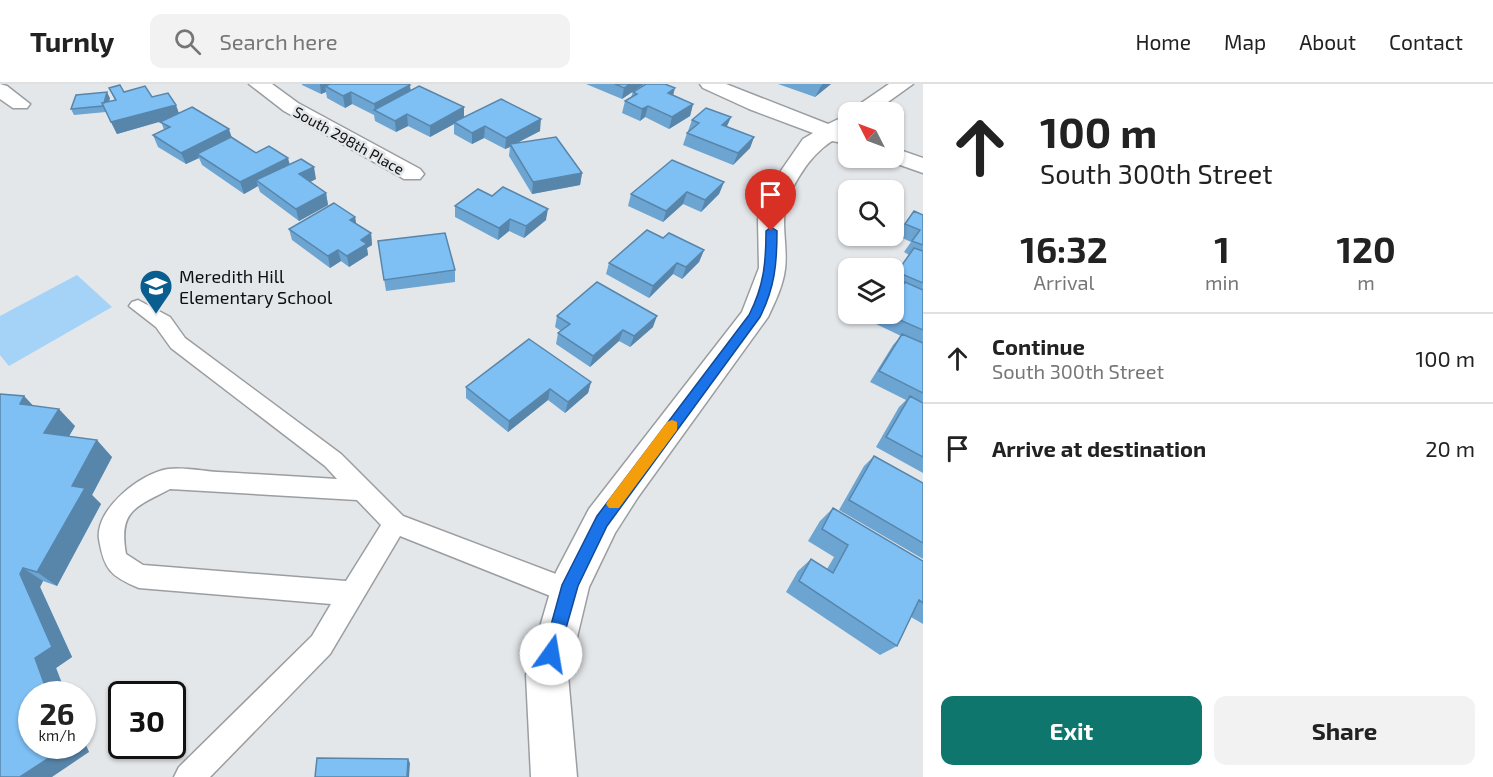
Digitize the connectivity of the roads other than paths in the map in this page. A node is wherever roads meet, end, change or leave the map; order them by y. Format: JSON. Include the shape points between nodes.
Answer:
{"nodes":[{"id":1,"x":259,"y":84,"type":"edge"},
{"id":2,"x":710,"y":84,"type":"edge"},
{"id":3,"x":903,"y":84,"type":"edge"},
{"id":4,"x":0,"y":90,"type":"edge"},
{"id":5,"x":876,"y":102,"type":"edge"},
{"id":6,"x":20,"y":104,"type":"dead end"},
{"id":7,"x":838,"y":130,"type":"edge"},
{"id":8,"x":838,"y":133,"type":"edge"},
{"id":9,"x":904,"y":159,"type":"edge"},
{"id":10,"x":923,"y":166,"type":"edge"},
{"id":11,"x":411,"y":174,"type":"dead end"},
{"id":12,"x":138,"y":306,"type":"dead end"},
{"id":13,"x":362,"y":490,"type":"junction"},
{"id":14,"x":395,"y":523,"type":"junction"},
{"id":15,"x":568,"y":591,"type":"junction"},
{"id":16,"x":351,"y":594,"type":"junction"},
{"id":17,"x":189,"y":777,"type":"edge"},
{"id":18,"x":554,"y":777,"type":"edge"}],
"edges":[{"from":1,"to":11,"type":"street","name":"South 298th Place","via":[[291,107]]},
{"from":2,"to":7,"type":"street"},
{"from":3,"to":5,"type":"street"},
{"from":4,"to":6,"type":"street"},
{"from":8,"to":15,"type":"street","via":[[811,144],[776,199],[771,219],[772,268],[754,317],[602,521]]},
{"from":9,"to":10,"type":"street"},
{"from":12,"to":13,"type":"lane","via":[[163,322],[178,343],[333,460]]},
{"from":13,"to":14,"type":"lane"},
{"from":13,"to":16,"type":"lane","via":[[168,479],[130,499],[119,511],[110,532],[116,561],[138,576]]},
{"from":14,"to":15,"type":"lane"},
{"from":14,"to":16,"type":"lane"},
{"from":15,"to":18,"type":"street","via":[[547,675]]},
{"from":16,"to":17,"type":"lane","via":[[321,645]]}]}
